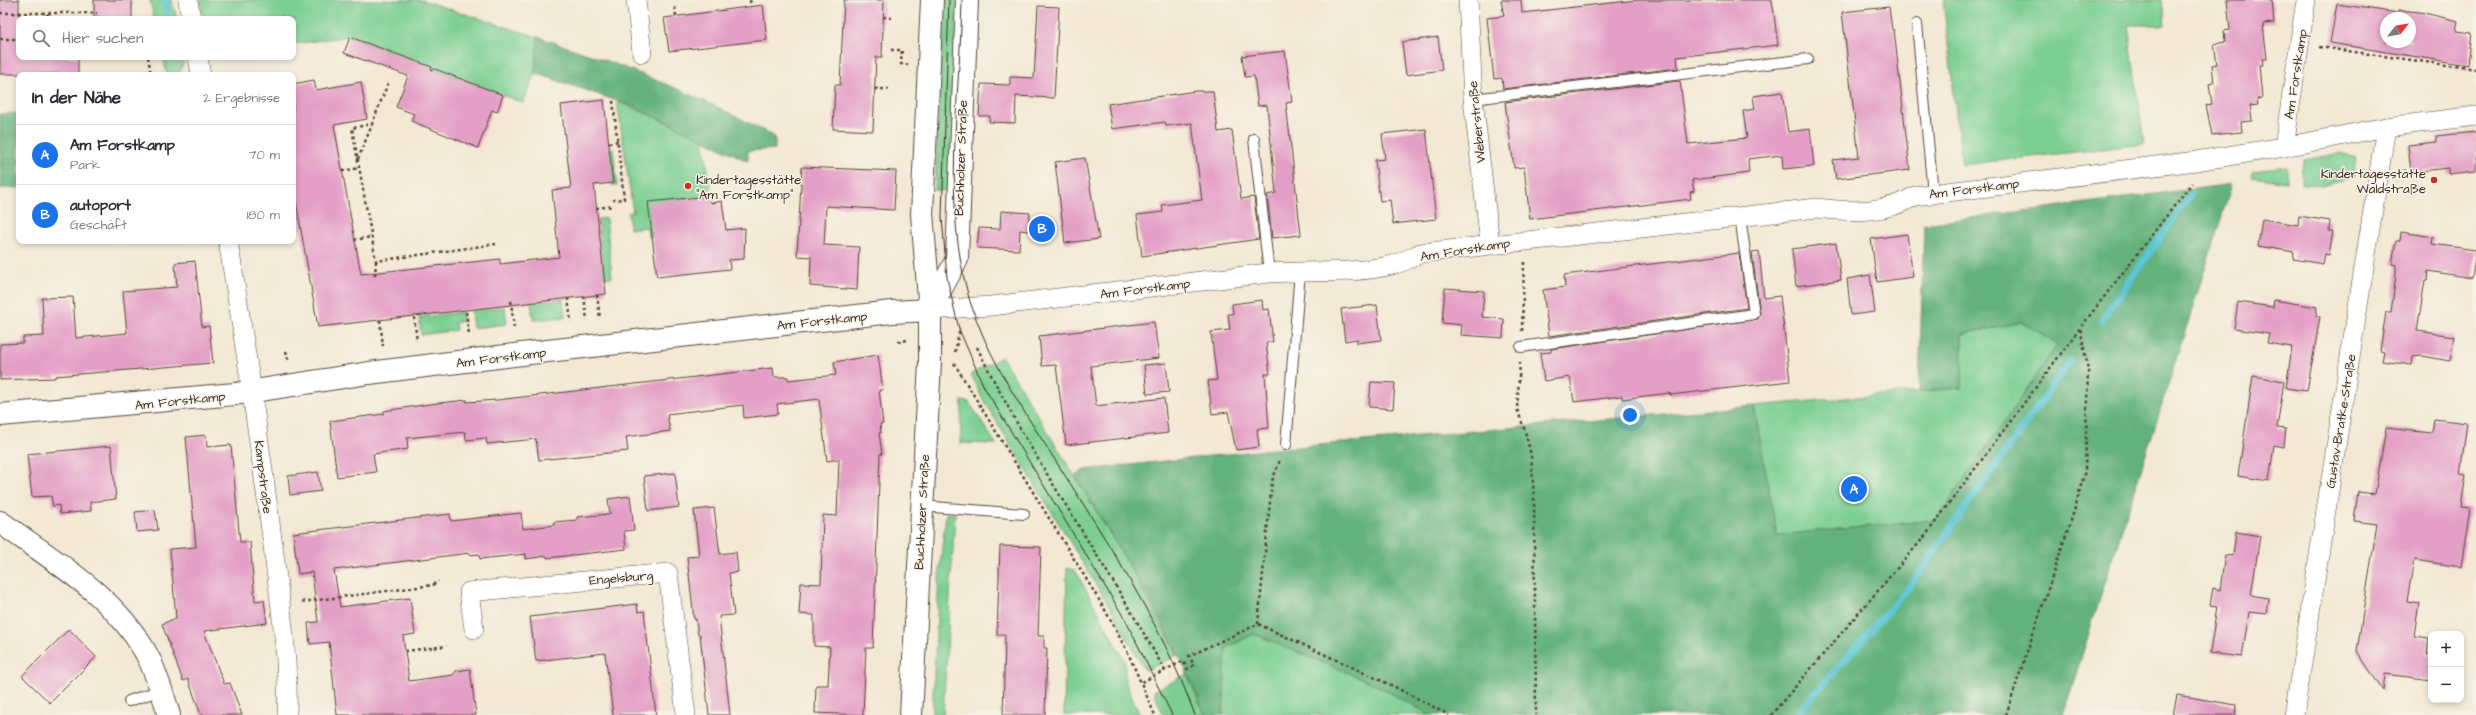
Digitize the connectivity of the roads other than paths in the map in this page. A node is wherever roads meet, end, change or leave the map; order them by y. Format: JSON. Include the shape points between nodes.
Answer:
{"nodes":[{"id":1,"x":188,"y":0,"type":"edge"},
{"id":2,"x":636,"y":0,"type":"edge"},
{"id":3,"x":932,"y":0,"type":"edge"},
{"id":4,"x":967,"y":0,"type":"edge"},
{"id":5,"x":1468,"y":0,"type":"edge"},
{"id":6,"x":2306,"y":0,"type":"edge"},
{"id":7,"x":191,"y":16,"type":"edge"},
{"id":8,"x":1917,"y":24,"type":"dead end"},
{"id":9,"x":642,"y":53,"type":"dead end"},
{"id":10,"x":1808,"y":59,"type":"dead end"},
{"id":11,"x":198,"y":60,"type":"edge"},
{"id":12,"x":200,"y":72,"type":"edge"},
{"id":13,"x":1473,"y":99,"type":"junction"},
{"id":14,"x":2476,"y":116,"type":"edge"},
{"id":15,"x":2386,"y":127,"type":"junction"},
{"id":16,"x":1254,"y":139,"type":"dead end"},
{"id":17,"x":2284,"y":147,"type":"junction"},
{"id":18,"x":1933,"y":193,"type":"junction"},
{"id":19,"x":1740,"y":216,"type":"junction"},
{"id":20,"x":228,"y":244,"type":"edge"},
{"id":21,"x":1490,"y":244,"type":"junction"},
{"id":22,"x":1300,"y":271,"type":"junction"},
{"id":23,"x":1268,"y":273,"type":"junction"},
{"id":24,"x":930,"y":310,"type":"junction"},
{"id":25,"x":1521,"y":347,"type":"road end"},
{"id":26,"x":253,"y":391,"type":"junction"},
{"id":27,"x":0,"y":415,"type":"edge"},
{"id":28,"x":1286,"y":445,"type":"road end"},
{"id":29,"x":921,"y":506,"type":"junction"},
{"id":30,"x":1024,"y":514,"type":"dead end"},
{"id":31,"x":0,"y":522,"type":"edge"},
{"id":32,"x":474,"y":629,"type":"dead end"},
{"id":33,"x":162,"y":690,"type":"junction"},
{"id":34,"x":129,"y":701,"type":"dead end"},
{"id":35,"x":169,"y":715,"type":"edge"},
{"id":36,"x":287,"y":715,"type":"edge"},
{"id":37,"x":686,"y":715,"type":"edge"},
{"id":38,"x":911,"y":715,"type":"edge"},
{"id":39,"x":2294,"y":715,"type":"edge"}],
"edges":[{"from":1,"to":7,"type":"street"},
{"from":2,"to":9,"type":"street"},
{"from":3,"to":24,"type":"main road","name":"Buchholzer Straße","via":[[922,214]]},
{"from":4,"to":24,"type":"main road","name":"Buchholzer Straße","via":[[957,259]]},
{"from":5,"to":13,"type":"street","name":"Weberstraße"},
{"from":6,"to":17,"type":"street","name":"Am Forstkamp"},
{"from":8,"to":18,"type":"lane"},
{"from":10,"to":13,"type":"lane"},
{"from":11,"to":12,"type":"street"},
{"from":13,"to":21,"type":"street","name":"Weberstraße"},
{"from":14,"to":15,"type":"street","name":"Am Forstkamp"},
{"from":15,"to":17,"type":"street","name":"Am Forstkamp"},
{"from":15,"to":39,"type":"street","name":"Gustav-Bratke-Straße"},
{"from":16,"to":23,"type":"lane"},
{"from":17,"to":18,"type":"street","name":"Am Forstkamp","via":[[2196,161]]},
{"from":18,"to":19,"type":"street","name":"Am Forstkamp","via":[[1915,196],[1900,205],[1850,212],[1816,208]]},
{"from":19,"to":21,"type":"street","name":"Am Forstkamp"},
{"from":19,"to":25,"type":"lane","via":[[1754,314]]},
{"from":20,"to":26,"type":"street","name":"Kampstraße"},
{"from":21,"to":22,"type":"street","name":"Am Forstkamp","via":[[1421,253],[1393,265],[1331,273]]},
{"from":22,"to":23,"type":"street","name":"Am Forstkamp"},
{"from":22,"to":28,"type":"lane"},
{"from":23,"to":24,"type":"street","name":"Am Forstkamp","via":[[991,306]]},
{"from":24,"to":26,"type":"main road","name":"Am Forstkamp","via":[[892,312],[530,353]]},
{"from":24,"to":29,"type":"main road","name":"Buchholzer Straße","via":[[930,363]]},
{"from":26,"to":27,"type":"main road","name":"Am Forstkamp","via":[[147,404]]},
{"from":26,"to":36,"type":"street","name":"Kampstraße","via":[[288,673]]},
{"from":29,"to":30,"type":"lane"},
{"from":29,"to":38,"type":"main road","name":"Buchholzer Straße"},
{"from":31,"to":33,"type":"main road","via":[[76,576],[118,615],[150,662]]},
{"from":32,"to":37,"type":"street","name":"Engelsburg","via":[[469,592],[668,573]]},
{"from":33,"to":34,"type":"lane"},
{"from":33,"to":35,"type":"main road"}]}
